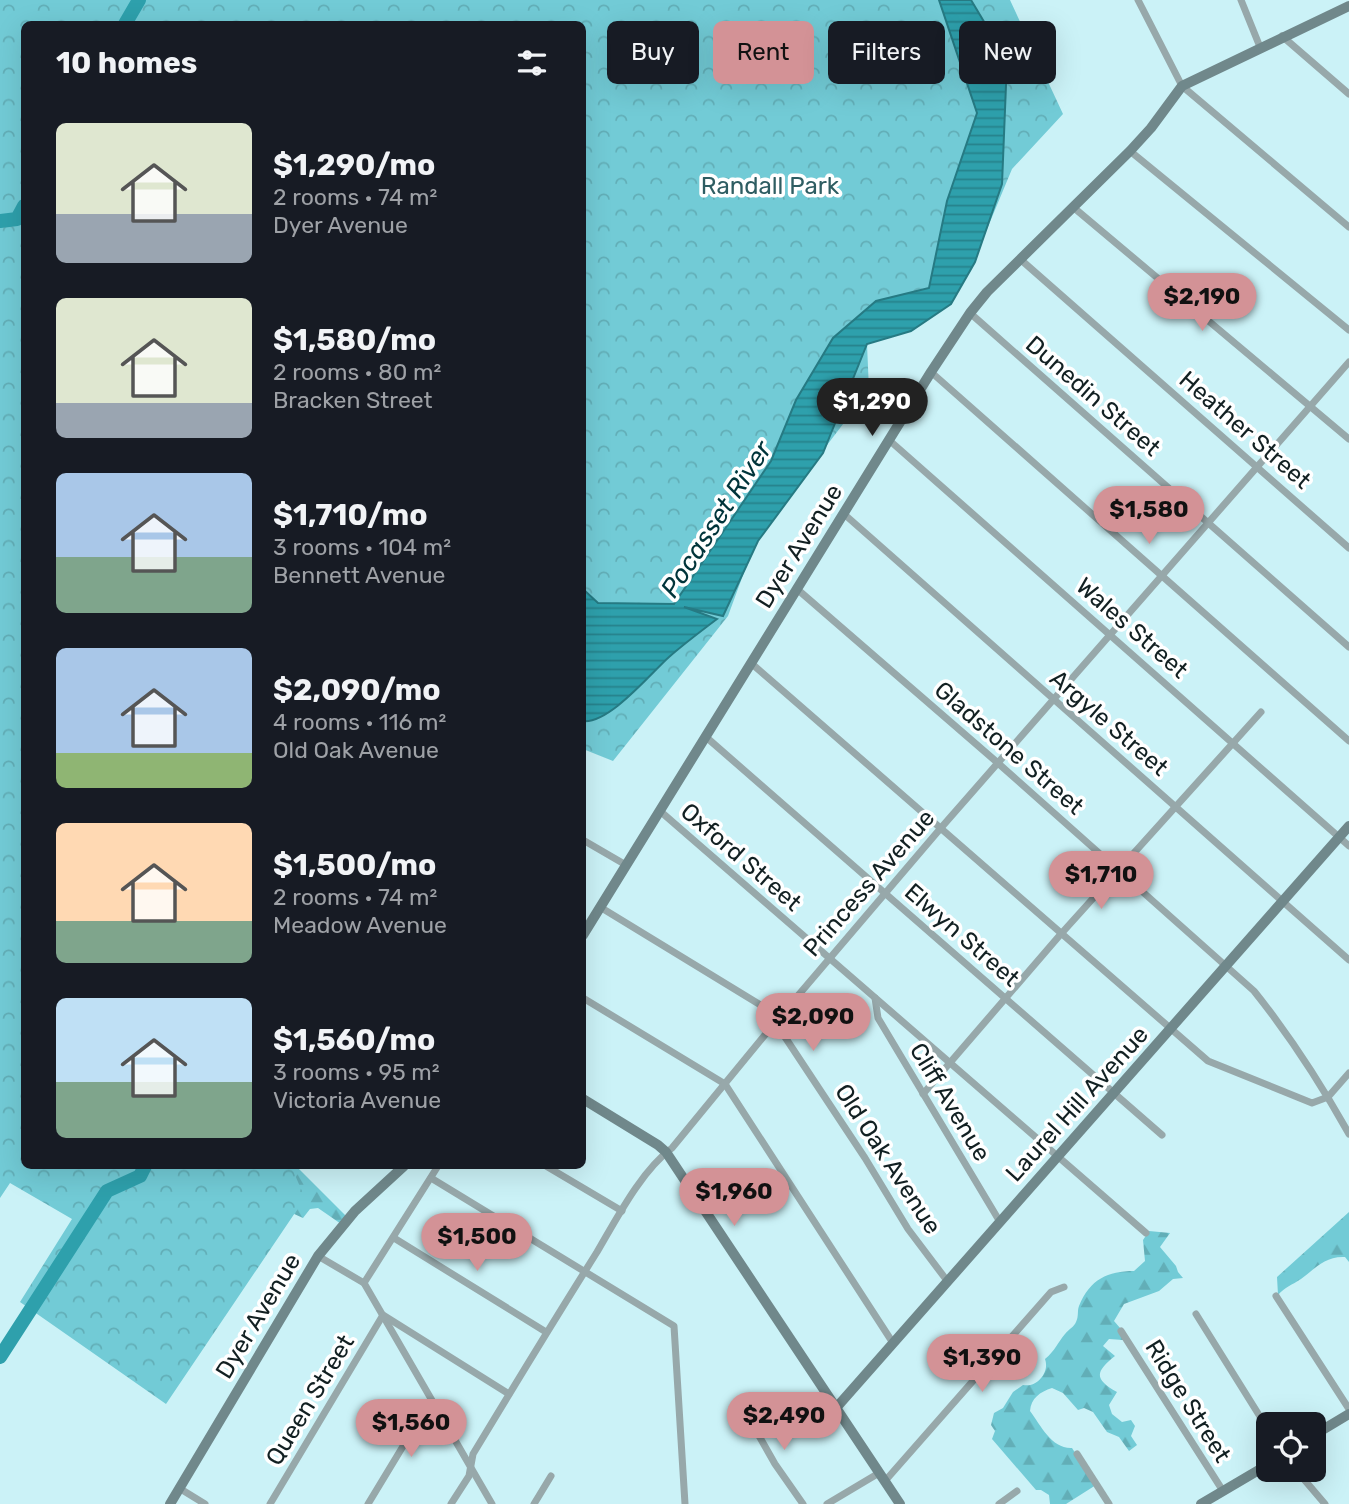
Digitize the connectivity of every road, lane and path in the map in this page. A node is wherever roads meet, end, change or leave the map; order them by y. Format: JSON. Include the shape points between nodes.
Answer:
{"nodes":[{"id":1,"x":1138,"y":0,"type":"edge"},
{"id":2,"x":1241,"y":0,"type":"edge"},
{"id":3,"x":1349,"y":6,"type":"edge"},
{"id":4,"x":1282,"y":36,"type":"junction"},
{"id":5,"x":1264,"y":45,"type":"junction"},
{"id":6,"x":1182,"y":86,"type":"junction"},
{"id":7,"x":1349,"y":94,"type":"edge"},
{"id":8,"x":1130,"y":151,"type":"junction"},
{"id":9,"x":1073,"y":207,"type":"junction"},
{"id":10,"x":1349,"y":227,"type":"edge"},
{"id":11,"x":1020,"y":259,"type":"junction"},
{"id":12,"x":970,"y":313,"type":"junction"},
{"id":13,"x":1349,"y":330,"type":"edge"},
{"id":14,"x":1349,"y":362,"type":"edge"},
{"id":15,"x":931,"y":372,"type":"junction"},
{"id":16,"x":1311,"y":406,"type":"junction"},
{"id":17,"x":1349,"y":439,"type":"edge"},
{"id":18,"x":889,"y":440,"type":"junction"},
{"id":19,"x":1258,"y":467,"type":"junction"},
{"id":20,"x":844,"y":514,"type":"junction"},
{"id":21,"x":1209,"y":524,"type":"junction"},
{"id":22,"x":1349,"y":548,"type":"edge"},
{"id":23,"x":1163,"y":577,"type":"junction"},
{"id":24,"x":797,"y":589,"type":"junction"},
{"id":25,"x":1111,"y":635,"type":"junction"},
{"id":26,"x":1349,"y":647,"type":"edge"},
{"id":27,"x":751,"y":663,"type":"junction"},
{"id":28,"x":1055,"y":701,"type":"junction"},
{"id":29,"x":1261,"y":712,"type":"dead end"},
{"id":30,"x":706,"y":737,"type":"junction"},
{"id":31,"x":1349,"y":741,"type":"edge"},
{"id":32,"x":1234,"y":744,"type":"junction"},
{"id":33,"x":999,"y":764,"type":"junction"},
{"id":34,"x":1175,"y":807,"type":"junction"},
{"id":35,"x":660,"y":811,"type":"junction"},
{"id":36,"x":1349,"y":826,"type":"edge"},
{"id":37,"x":940,"y":829,"type":"junction"},
{"id":38,"x":1339,"y":837,"type":"junction"},
{"id":39,"x":586,"y":842,"type":"edge"},
{"id":40,"x":1349,"y":846,"type":"edge"},
{"id":41,"x":626,"y":865,"type":"junction"},
{"id":42,"x":1118,"y":871,"type":"junction"},
{"id":43,"x":886,"y":894,"type":"junction"},
{"id":44,"x":1283,"y":902,"type":"junction"},
{"id":45,"x":600,"y":908,"type":"junction"},
{"id":46,"x":586,"y":930,"type":"edge"},
{"id":47,"x":1060,"y":934,"type":"junction"},
{"id":48,"x":828,"y":959,"type":"junction"},
{"id":49,"x":1349,"y":960,"type":"edge"},
{"id":50,"x":1226,"y":965,"type":"junction"},
{"id":51,"x":876,"y":998,"type":"junction"},
{"id":52,"x":1005,"y":998,"type":"junction"},
{"id":53,"x":586,"y":1000,"type":"edge"},
{"id":54,"x":778,"y":1019,"type":"junction"},
{"id":55,"x":1171,"y":1030,"type":"junction"},
{"id":56,"x":948,"y":1064,"type":"junction"},
{"id":57,"x":1349,"y":1073,"type":"edge"},
{"id":58,"x":724,"y":1084,"type":"junction"},
{"id":59,"x":1114,"y":1093,"type":"junction"},
{"id":60,"x":923,"y":1094,"type":"junction"},
{"id":61,"x":1328,"y":1097,"type":"junction"},
{"id":62,"x":586,"y":1101,"type":"edge"},
{"id":63,"x":1349,"y":1134,"type":"edge"},
{"id":64,"x":1162,"y":1135,"type":"dead end"},
{"id":65,"x":666,"y":1152,"type":"junction"},
{"id":66,"x":1058,"y":1157,"type":"junction"},
{"id":67,"x":401,"y":1169,"type":"edge"},
{"id":68,"x":436,"y":1169,"type":"edge"},
{"id":69,"x":551,"y":1169,"type":"edge"},
{"id":70,"x":431,"y":1178,"type":"junction"},
{"id":71,"x":622,"y":1211,"type":"junction"},
{"id":72,"x":1000,"y":1222,"type":"junction"},
{"id":73,"x":1146,"y":1233,"type":"dead end"},
{"id":74,"x":394,"y":1237,"type":"junction"},
{"id":75,"x":318,"y":1256,"type":"junction"},
{"id":76,"x":585,"y":1270,"type":"junction"},
{"id":77,"x":948,"y":1282,"type":"junction"},
{"id":78,"x":364,"y":1283,"type":"junction"},
{"id":79,"x":1064,"y":1287,"type":"dead end"},
{"id":80,"x":1276,"y":1296,"type":"dead end"},
{"id":81,"x":1196,"y":1314,"type":"dead end"},
{"id":82,"x":383,"y":1315,"type":"junction"},
{"id":83,"x":1121,"y":1331,"type":"dead end"},
{"id":84,"x":546,"y":1332,"type":"junction"},
{"id":85,"x":893,"y":1343,"type":"junction"},
{"id":86,"x":509,"y":1394,"type":"junction"},
{"id":87,"x":431,"y":1400,"type":"junction"},
{"id":88,"x":836,"y":1408,"type":"junction"},
{"id":89,"x":745,"y":1411,"type":"dead end"},
{"id":90,"x":1349,"y":1411,"type":"edge"},
{"id":91,"x":1257,"y":1412,"type":"edge"},
{"id":92,"x":1326,"y":1427,"type":"edge"},
{"id":93,"x":1077,"y":1454,"type":"dead end"},
{"id":94,"x":471,"y":1465,"type":"junction"},
{"id":95,"x":1256,"y":1472,"type":"edge"},
{"id":96,"x":551,"y":1476,"type":"dead end"},
{"id":97,"x":882,"y":1477,"type":"junction"},
{"id":98,"x":1306,"y":1482,"type":"edge"},
{"id":99,"x":179,"y":1488,"type":"junction"},
{"id":100,"x":1017,"y":1491,"type":"dead end"},
{"id":101,"x":1223,"y":1491,"type":"junction"},
{"id":102,"x":1207,"y":1503,"type":"edge"},
{"id":103,"x":170,"y":1504,"type":"edge"},
{"id":104,"x":205,"y":1504,"type":"edge"},
{"id":105,"x":270,"y":1504,"type":"edge"},
{"id":106,"x":368,"y":1504,"type":"edge"},
{"id":107,"x":451,"y":1504,"type":"edge"},
{"id":108,"x":492,"y":1504,"type":"edge"},
{"id":109,"x":534,"y":1504,"type":"edge"},
{"id":110,"x":685,"y":1504,"type":"edge"},
{"id":111,"x":803,"y":1504,"type":"edge"},
{"id":112,"x":827,"y":1504,"type":"edge"},
{"id":113,"x":900,"y":1504,"type":"edge"},
{"id":114,"x":999,"y":1504,"type":"edge"},
{"id":115,"x":1109,"y":1504,"type":"edge"},
{"id":116,"x":1325,"y":1504,"type":"edge"}],
"edges":[{"from":1,"to":6,"type":"street"},
{"from":2,"to":5,"type":"street"},
{"from":3,"to":4,"type":"main road","name":"Dyer Avenue"},
{"from":4,"to":5,"type":"main road","name":"Dyer Avenue"},
{"from":4,"to":7,"type":"street"},
{"from":5,"to":6,"type":"main road","name":"Dyer Avenue"},
{"from":6,"to":8,"type":"main road","name":"Dyer Avenue"},
{"from":6,"to":10,"type":"street"},
{"from":8,"to":9,"type":"main road","name":"Dyer Avenue"},
{"from":8,"to":13,"type":"street"},
{"from":9,"to":11,"type":"main road","name":"Dyer Avenue"},
{"from":9,"to":16,"type":"street"},
{"from":11,"to":12,"type":"main road","name":"Dyer Avenue"},
{"from":11,"to":19,"type":"street","name":"Heather Street"},
{"from":12,"to":15,"type":"main road","name":"Dyer Avenue"},
{"from":12,"to":21,"type":"street","name":"Dunedin Street"},
{"from":14,"to":16,"type":"street","name":"Princess Avenue"},
{"from":15,"to":18,"type":"main road","name":"Dyer Avenue"},
{"from":15,"to":23,"type":"street"},
{"from":16,"to":17,"type":"street"},
{"from":16,"to":19,"type":"street","name":"Princess Avenue"},
{"from":18,"to":20,"type":"main road","name":"Dyer Avenue"},
{"from":18,"to":25,"type":"street","name":"Wales Street"},
{"from":19,"to":21,"type":"street","name":"Princess Avenue"},
{"from":19,"to":22,"type":"street","name":"Heather Street"},
{"from":20,"to":24,"type":"main road","name":"Dyer Avenue"},
{"from":20,"to":28,"type":"street","name":"Argyle Street"},
{"from":21,"to":23,"type":"street","name":"Princess Avenue"},
{"from":21,"to":26,"type":"street","name":"Dunedin Street"},
{"from":23,"to":25,"type":"street","name":"Princess Avenue"},
{"from":23,"to":31,"type":"street"},
{"from":24,"to":27,"type":"main road","name":"Dyer Avenue"},
{"from":24,"to":33,"type":"street","name":"Gladstone Street"},
{"from":25,"to":28,"type":"street","name":"Princess Avenue"},
{"from":25,"to":32,"type":"street","name":"Wales Street"},
{"from":27,"to":30,"type":"main road","name":"Dyer Avenue"},
{"from":27,"to":37,"type":"street"},
{"from":28,"to":33,"type":"street","name":"Princess Avenue"},
{"from":28,"to":34,"type":"street","name":"Argyle Street"},
{"from":29,"to":32,"type":"street"},
{"from":30,"to":35,"type":"main road","name":"Dyer Avenue"},
{"from":30,"to":43,"type":"street","name":"Elwyn Street"},
{"from":32,"to":34,"type":"street"},
{"from":32,"to":38,"type":"street","name":"Wales Street"},
{"from":33,"to":37,"type":"street","name":"Princess Avenue"},
{"from":33,"to":42,"type":"street","name":"Gladstone Street"},
{"from":34,"to":42,"type":"street"},
{"from":34,"to":44,"type":"street","name":"Argyle Street"},
{"from":35,"to":41,"type":"main road","name":"Dyer Avenue"},
{"from":35,"to":48,"type":"street","name":"Oxford Street"},
{"from":36,"to":38,"type":"main road","name":"Laurel Hill Avenue"},
{"from":37,"to":43,"type":"street","name":"Princess Avenue"},
{"from":37,"to":47,"type":"street"},
{"from":38,"to":40,"type":"street","name":"Wales Street"},
{"from":38,"to":44,"type":"main road","name":"Laurel Hill Avenue"},
{"from":39,"to":41,"type":"street"},
{"from":41,"to":45,"type":"main road","name":"Dyer Avenue"},
{"from":42,"to":47,"type":"street"},
{"from":42,"to":50,"type":"street","name":"Gladstone Street"},
{"from":43,"to":48,"type":"street","name":"Princess Avenue"},
{"from":43,"to":52,"type":"street","name":"Elwyn Street"},
{"from":44,"to":49,"type":"street","name":"Argyle Street"},
{"from":44,"to":50,"type":"main road","name":"Laurel Hill Avenue"},
{"from":45,"to":46,"type":"main road","name":"Dyer Avenue"},
{"from":45,"to":54,"type":"street","name":"Old Oak Avenue"},
{"from":47,"to":52,"type":"street"},
{"from":47,"to":55,"type":"street"},
{"from":48,"to":51,"type":"street","name":"Oxford Street"},
{"from":48,"to":54,"type":"street","name":"Princess Avenue"},
{"from":50,"to":55,"type":"main road","name":"Laurel Hill Avenue"},
{"from":50,"to":61,"type":"street","name":"Gladstone Street","via":[[1277,1019]]},
{"from":51,"to":56,"type":"street","name":"Oxford Street"},
{"from":51,"to":60,"type":"street","name":"Cliff Avenue","via":[[878,1018]]},
{"from":52,"to":56,"type":"street"},
{"from":52,"to":59,"type":"street","name":"Elwyn Street"},
{"from":53,"to":58,"type":"street"},
{"from":54,"to":58,"type":"street","name":"Princess Avenue"},
{"from":54,"to":77,"type":"street","name":"Old Oak Avenue","via":[[779,1028],[908,1229]]},
{"from":55,"to":59,"type":"main road","name":"Laurel Hill Avenue"},
{"from":55,"to":61,"type":"street","via":[[1208,1061],[1312,1103]]},
{"from":56,"to":60,"type":"street"},
{"from":56,"to":66,"type":"street","name":"Oxford Street"},
{"from":57,"to":61,"type":"street"},
{"from":58,"to":65,"type":"street","name":"Princess Avenue"},
{"from":58,"to":85,"type":"street"},
{"from":59,"to":64,"type":"street","name":"Elwyn Street"},
{"from":59,"to":66,"type":"main road","name":"Laurel Hill Avenue"},
{"from":60,"to":72,"type":"street","name":"Cliff Avenue"},
{"from":61,"to":63,"type":"street","name":"Gladstone Street"},
{"from":62,"to":65,"type":"main road"},
{"from":65,"to":71,"type":"street","name":"Princess Avenue"},
{"from":65,"to":88,"type":"main road"},
{"from":66,"to":72,"type":"main road","name":"Laurel Hill Avenue"},
{"from":66,"to":73,"type":"street","name":"Oxford Street"},
{"from":67,"to":75,"type":"main road","name":"Dyer Avenue","via":[[355,1212]]},
{"from":68,"to":70,"type":"street"},
{"from":69,"to":71,"type":"street"},
{"from":70,"to":74,"type":"street"},
{"from":70,"to":76,"type":"street"},
{"from":71,"to":76,"type":"street","name":"Princess Avenue"},
{"from":72,"to":77,"type":"main road","name":"Laurel Hill Avenue"},
{"from":74,"to":78,"type":"street"},
{"from":74,"to":84,"type":"street"},
{"from":75,"to":78,"type":"street"},
{"from":75,"to":99,"type":"main road","name":"Dyer Avenue"},
{"from":76,"to":84,"type":"street","name":"Princess Avenue"},
{"from":76,"to":110,"type":"street","via":[[674,1326]]},
{"from":77,"to":85,"type":"main road","name":"Laurel Hill Avenue"},
{"from":78,"to":82,"type":"street"},
{"from":79,"to":97,"type":"street","via":[[1051,1292]]},
{"from":80,"to":90,"type":"street"},
{"from":81,"to":91,"type":"street"},
{"from":82,"to":86,"type":"street"},
{"from":82,"to":87,"type":"street"},
{"from":82,"to":105,"type":"street","name":"Queen Street"},
{"from":83,"to":101,"type":"street","name":"Ridge Street"},
{"from":84,"to":86,"type":"street","name":"Princess Avenue"},
{"from":85,"to":88,"type":"main road","name":"Laurel Hill Avenue"},
{"from":86,"to":94,"type":"street","name":"Princess Avenue"},
{"from":87,"to":94,"type":"street"},
{"from":87,"to":106,"type":"street"},
{"from":88,"to":97,"type":"main road"},
{"from":89,"to":111,"type":"street"},
{"from":90,"to":92,"type":"main road"},
{"from":93,"to":115,"type":"street"},
{"from":94,"to":107,"type":"street","name":"Princess Avenue"},
{"from":94,"to":108,"type":"street"},
{"from":95,"to":101,"type":"main road"},
{"from":96,"to":109,"type":"street"},
{"from":97,"to":112,"type":"street"},
{"from":97,"to":113,"type":"main road"},
{"from":98,"to":116,"type":"street"},
{"from":99,"to":103,"type":"main road","name":"Dyer Avenue"},
{"from":99,"to":104,"type":"street"},
{"from":100,"to":114,"type":"street"},
{"from":101,"to":102,"type":"main road"}]}
